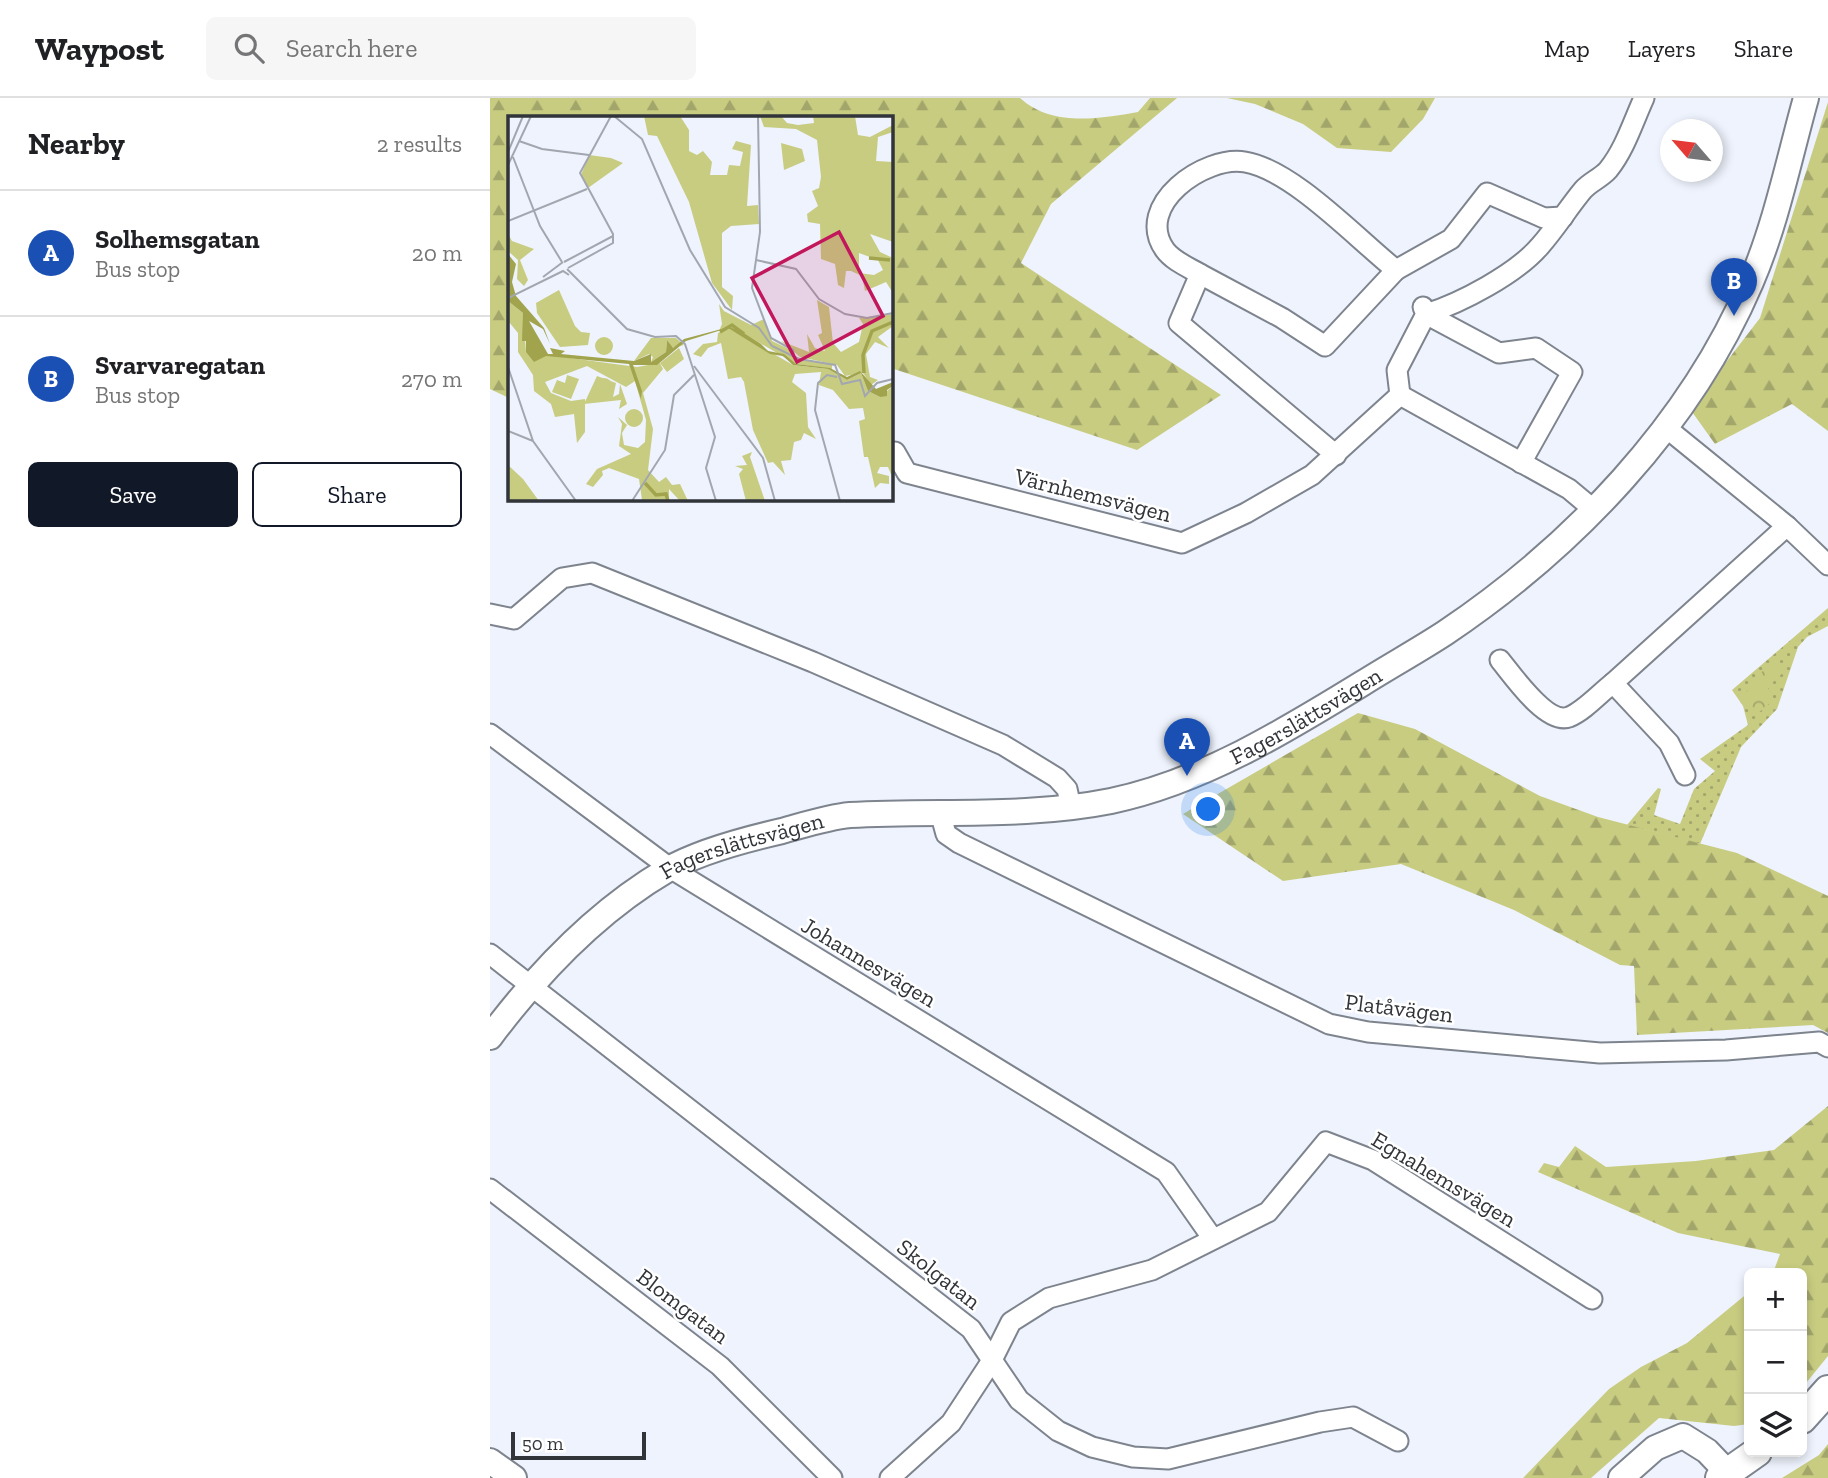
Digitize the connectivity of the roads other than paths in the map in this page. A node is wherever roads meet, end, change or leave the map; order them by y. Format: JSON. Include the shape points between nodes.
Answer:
{"nodes":[{"id":1,"x":1643,"y":98,"type":"edge"},
{"id":2,"x":1806,"y":98,"type":"edge"},
{"id":3,"x":1563,"y":217,"type":"junction"},
{"id":4,"x":1396,"y":270,"type":"junction"},
{"id":5,"x":1200,"y":274,"type":"junction"},
{"id":6,"x":1425,"y":310,"type":"junction"},
{"id":7,"x":1400,"y":395,"type":"junction"},
{"id":8,"x":1664,"y":426,"type":"junction"},
{"id":9,"x":895,"y":452,"type":"dead end"},
{"id":10,"x":1336,"y":455,"type":"junction"},
{"id":11,"x":1521,"y":463,"type":"junction"},
{"id":12,"x":1593,"y":509,"type":"junction"},
{"id":13,"x":1787,"y":526,"type":"junction"},
{"id":14,"x":1828,"y":565,"type":"edge"},
{"id":15,"x":490,"y":614,"type":"edge"},
{"id":16,"x":1500,"y":660,"type":"dead end"},
{"id":17,"x":1613,"y":683,"type":"junction"},
{"id":18,"x":490,"y":734,"type":"edge"},
{"id":19,"x":1685,"y":775,"type":"dead end"},
{"id":20,"x":1071,"y":807,"type":"junction"},
{"id":21,"x":940,"y":812,"type":"junction"},
{"id":22,"x":670,"y":868,"type":"junction"},
{"id":23,"x":490,"y":954,"type":"edge"},
{"id":24,"x":531,"y":985,"type":"junction"},
{"id":25,"x":490,"y":1037,"type":"edge"},
{"id":26,"x":1828,"y":1046,"type":"edge"},
{"id":27,"x":490,"y":1189,"type":"edge"},
{"id":28,"x":1213,"y":1239,"type":"junction"},
{"id":29,"x":1592,"y":1299,"type":"dead end"},
{"id":30,"x":991,"y":1362,"type":"junction"},
{"id":31,"x":1828,"y":1390,"type":"edge"},
{"id":32,"x":1807,"y":1413,"type":"edge"},
{"id":33,"x":1398,"y":1441,"type":"dead end"},
{"id":34,"x":1750,"y":1457,"type":"edge"},
{"id":35,"x":490,"y":1461,"type":"edge"},
{"id":36,"x":1724,"y":1475,"type":"edge"},
{"id":37,"x":514,"y":1478,"type":"edge"},
{"id":38,"x":832,"y":1478,"type":"edge"},
{"id":39,"x":890,"y":1478,"type":"edge"},
{"id":40,"x":1621,"y":1478,"type":"edge"}],
"edges":[{"from":1,"to":3,"type":"street","via":[[1620,153],[1606,172],[1585,187]]},
{"from":2,"to":8,"type":"street","name":"Fagerslättsvägen","via":[[1751,281],[1713,356]]},
{"from":3,"to":4,"type":"street","via":[[1544,218],[1487,193],[1451,239]]},
{"from":3,"to":6,"type":"street","via":[[1518,266],[1445,308]]},
{"from":4,"to":5,"type":"street","via":[[1325,346]]},
{"from":4,"to":5,"type":"street","via":[[1281,176],[1243,161],[1196,173],[1175,186],[1160,213],[1160,239],[1166,251]]},
{"from":5,"to":10,"type":"street","via":[[1179,323]]},
{"from":6,"to":7,"type":"street","via":[[1397,370]]},
{"from":6,"to":11,"type":"street","via":[[1499,354],[1536,348],[1572,372]]},
{"from":7,"to":10,"type":"street","name":"Värnhemsvägen"},
{"from":7,"to":11,"type":"street"},
{"from":8,"to":12,"type":"street","name":"Fagerslättsvägen"},
{"from":8,"to":13,"type":"street"},
{"from":9,"to":10,"type":"street","name":"Värnhemsvägen","via":[[906,473],[1182,543],[1246,513],[1312,475]]},
{"from":11,"to":12,"type":"street","via":[[1569,489]]},
{"from":12,"to":20,"type":"street","name":"Fagerslättsvägen","via":[[1546,556],[1456,625],[1306,718],[1233,758],[1187,776],[1115,800]]},
{"from":13,"to":14,"type":"street"},
{"from":13,"to":17,"type":"street"},
{"from":15,"to":20,"type":"street","via":[[514,619],[562,578],[592,573],[1003,745],[1057,778],[1067,789]]},
{"from":16,"to":17,"type":"street","via":[[1545,712],[1557,718],[1569,717]]},
{"from":17,"to":19,"type":"street","via":[[1669,743]]},
{"from":18,"to":22,"type":"street","name":"Johannesvägen"},
{"from":20,"to":21,"type":"street","name":"Fagerslättsvägen"},
{"from":21,"to":22,"type":"street","name":"Fagerslättsvägen","via":[[844,816],[752,838]]},
{"from":21,"to":26,"type":"street","name":"Platåvägen","via":[[946,834],[960,843],[1329,1024],[1368,1032],[1600,1053],[1819,1042]]},
{"from":22,"to":24,"type":"street","name":"Fagerslättsvägen","via":[[606,913]]},
{"from":22,"to":28,"type":"street","name":"Johannesvägen","via":[[1166,1172]]},
{"from":23,"to":24,"type":"street","name":"Skolgatan"},
{"from":24,"to":25,"type":"street","name":"Fagerslättsvägen"},
{"from":24,"to":30,"type":"street","name":"Skolgatan","via":[[971,1329]]},
{"from":27,"to":38,"type":"street","name":"Blomgatan","via":[[720,1366]]},
{"from":28,"to":29,"type":"street","name":"Egnahemsvägen","via":[[1268,1212],[1326,1142],[1373,1160]]},
{"from":28,"to":30,"type":"street","name":"Egnahemsvägen","via":[[1152,1270],[1049,1298],[1011,1322]]},
{"from":30,"to":33,"type":"street","name":"Skolgatan","via":[[1019,1400],[1058,1431],[1092,1447],[1133,1457],[1168,1459],[1353,1418]]},
{"from":30,"to":39,"type":"street","name":"Egnahemsvägen","via":[[951,1423]]},
{"from":31,"to":32,"type":"main road"},
{"from":34,"to":36,"type":"main road"},
{"from":35,"to":37,"type":"street"},
{"from":36,"to":40,"type":"street","via":[[1707,1451],[1683,1436],[1655,1448]]}]}
